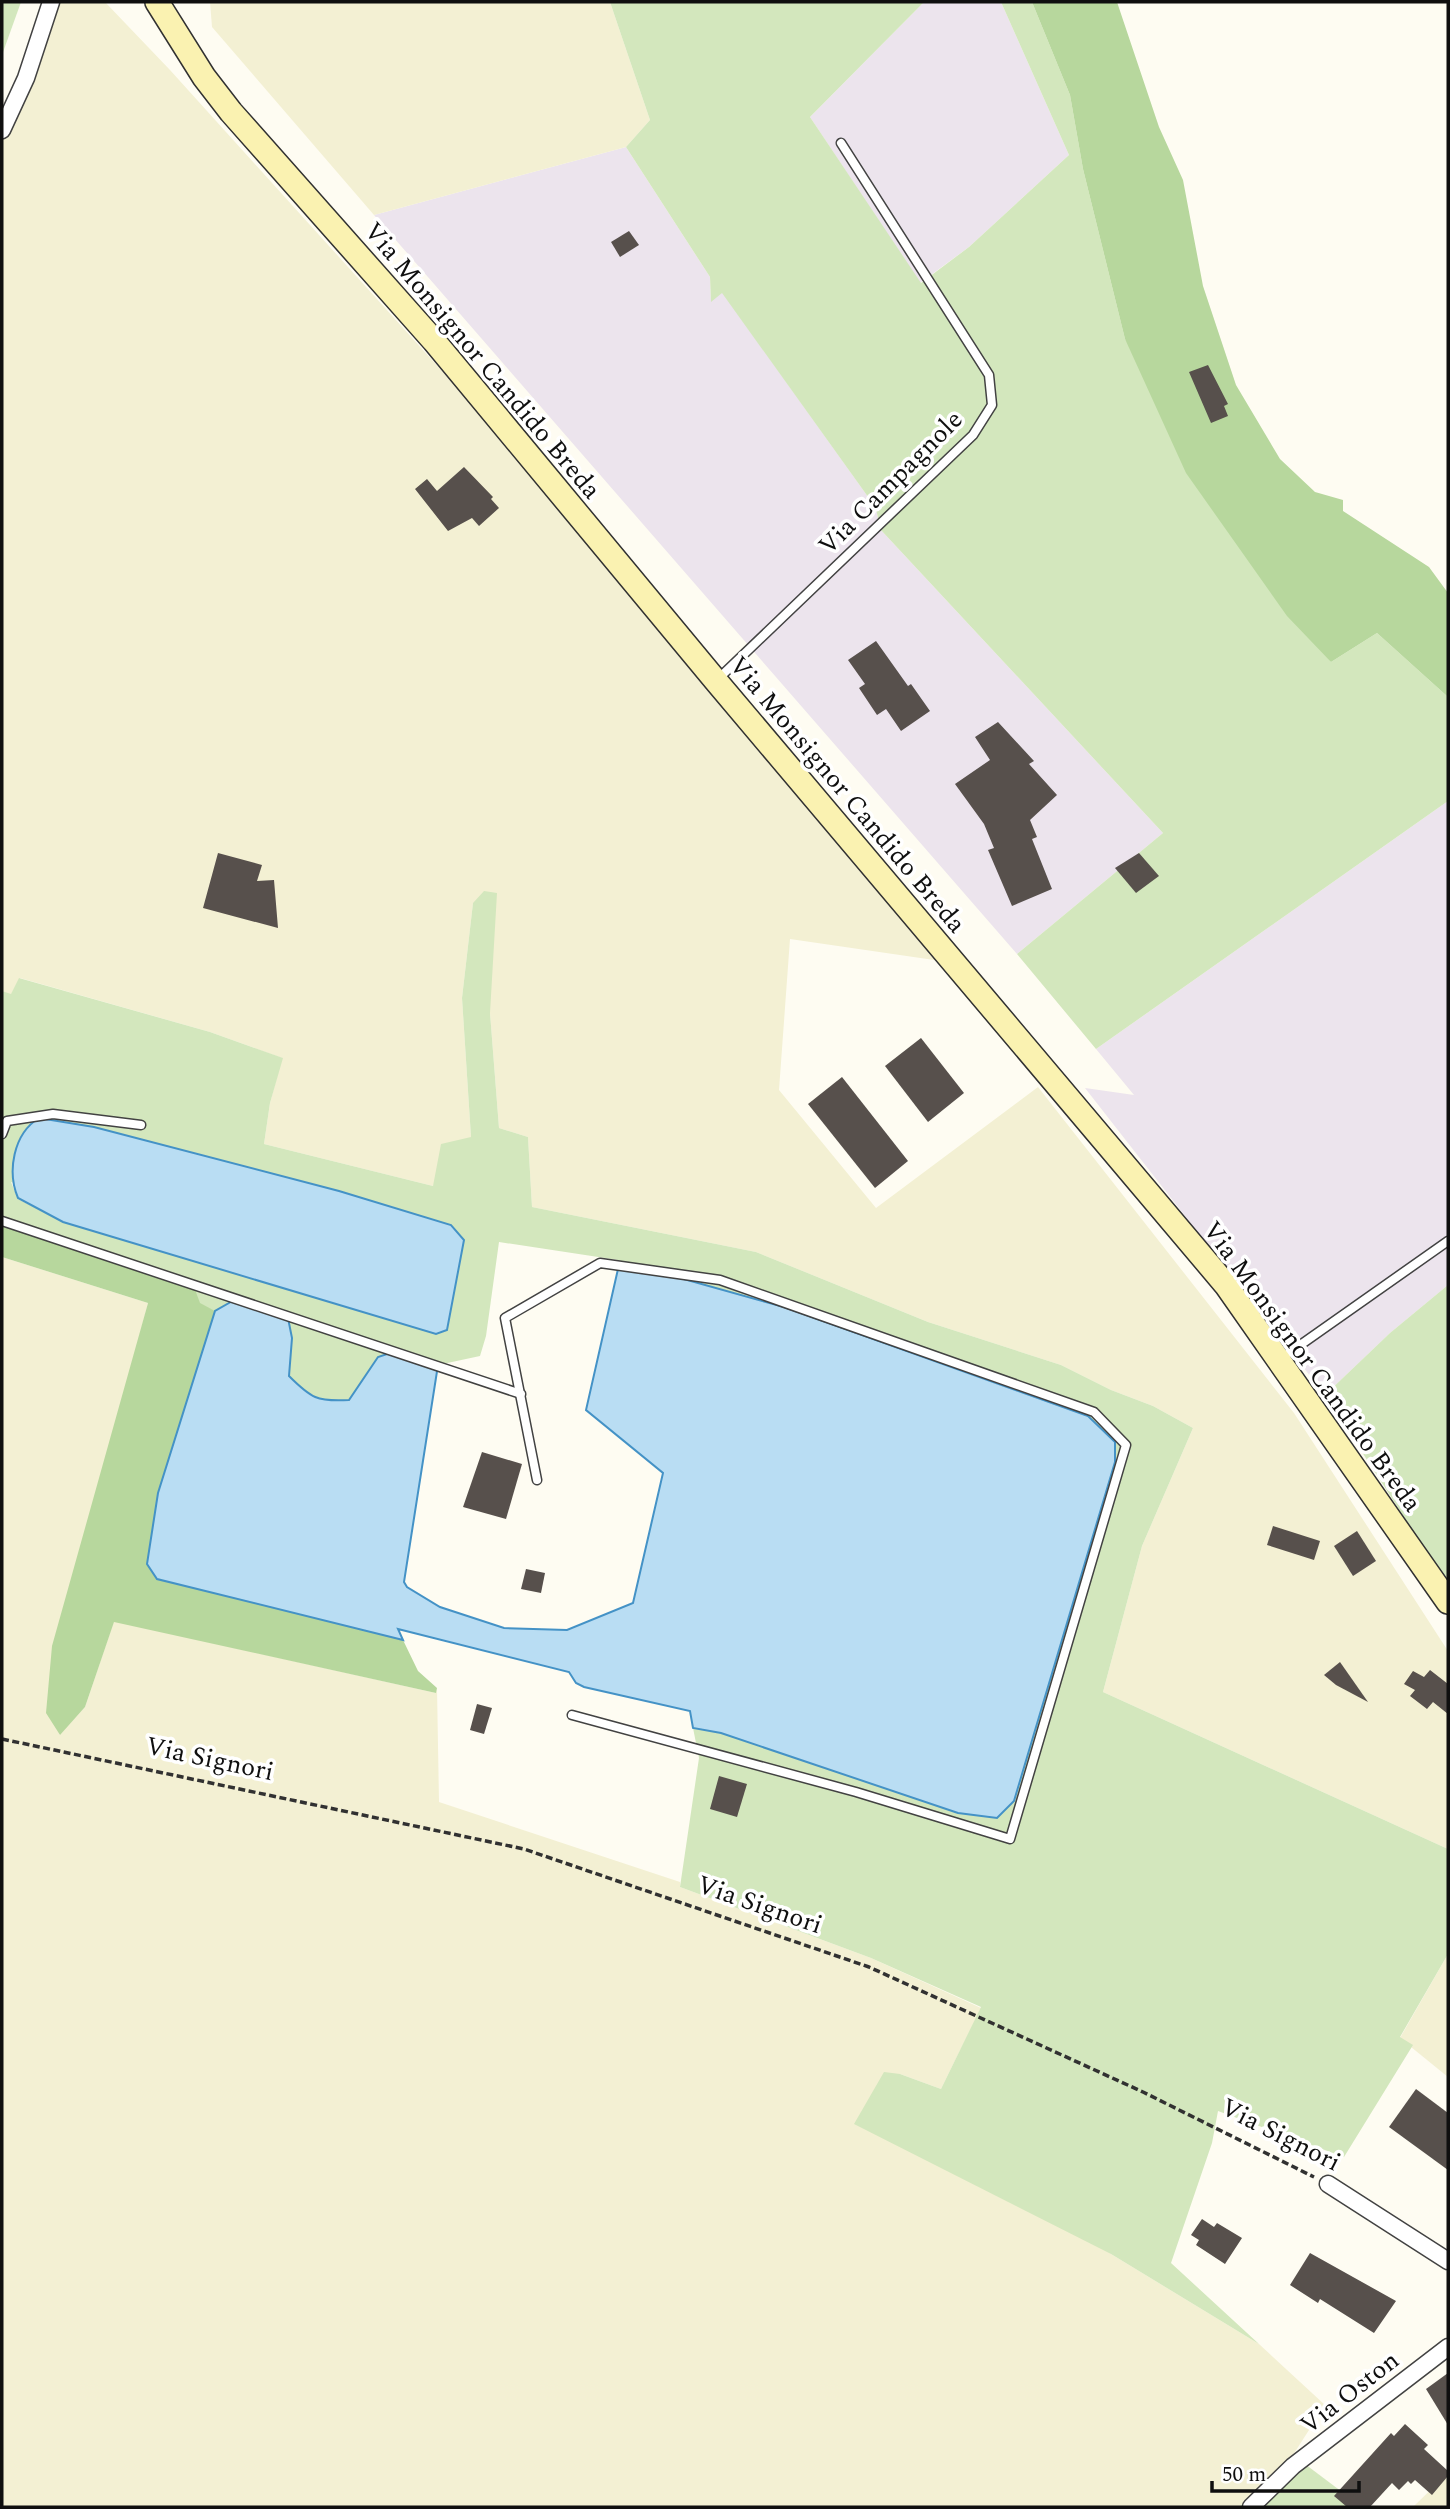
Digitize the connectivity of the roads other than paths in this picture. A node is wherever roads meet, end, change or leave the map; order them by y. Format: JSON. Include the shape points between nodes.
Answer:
{"nodes":[{"id":1,"x":51,"y":2,"type":"edge"},
{"id":2,"x":156,"y":2,"type":"edge"},
{"id":3,"x":166,"y":2,"type":"edge"},
{"id":4,"x":181,"y":41,"type":"junction"},
{"id":5,"x":2,"y":130,"type":"edge"},
{"id":6,"x":841,"y":143,"type":"dead end"},
{"id":7,"x":716,"y":681,"type":"junction"},
{"id":8,"x":4,"y":1121,"type":"edge"},
{"id":9,"x":141,"y":1125,"type":"dead end"},
{"id":10,"x":2,"y":1134,"type":"edge"},
{"id":11,"x":2,"y":1221,"type":"edge"},
{"id":12,"x":1448,"y":1241,"type":"edge"},
{"id":13,"x":1279,"y":1360,"type":"junction"},
{"id":14,"x":521,"y":1394,"type":"junction"},
{"id":15,"x":537,"y":1480,"type":"dead end"},
{"id":16,"x":1448,"y":1602,"type":"edge"},
{"id":17,"x":572,"y":1715,"type":"dead end"},
{"id":18,"x":1328,"y":2185,"type":"road end"},
{"id":19,"x":1448,"y":2261,"type":"edge"},
{"id":20,"x":1448,"y":2347,"type":"edge"},
{"id":21,"x":1251,"y":2507,"type":"edge"}],
"edges":[{"from":1,"to":5,"type":"street","via":[[26,78]]},
{"from":2,"to":4,"type":"main road","name":"Via Monsignor Candido Breda"},
{"from":3,"to":4,"type":"main road","name":"Via Monsignor Candido Breda"},
{"from":4,"to":7,"type":"main road","name":"Via Monsignor Candido Breda","via":[[231,112],[435,341]]},
{"from":6,"to":7,"type":"lane","name":"Via Campagnole","via":[[989,375],[992,405],[972,435]]},
{"from":7,"to":13,"type":"main road","name":"Via Monsignor Candido Breda","via":[[1226,1285]]},
{"from":8,"to":9,"type":"lane","via":[[52,1114]]},
{"from":8,"to":10,"type":"lane"},
{"from":11,"to":14,"type":"lane"},
{"from":12,"to":13,"type":"lane"},
{"from":13,"to":16,"type":"main road","name":"Via Monsignor Candido Breda"},
{"from":14,"to":15,"type":"lane"},
{"from":14,"to":17,"type":"lane","via":[[505,1318],[600,1263],[720,1280],[1094,1412],[1126,1445],[1010,1839]]},
{"from":18,"to":19,"type":"street","name":"Via Signori"},
{"from":20,"to":21,"type":"street","name":"Via Oston","via":[[1293,2466]]}]}
